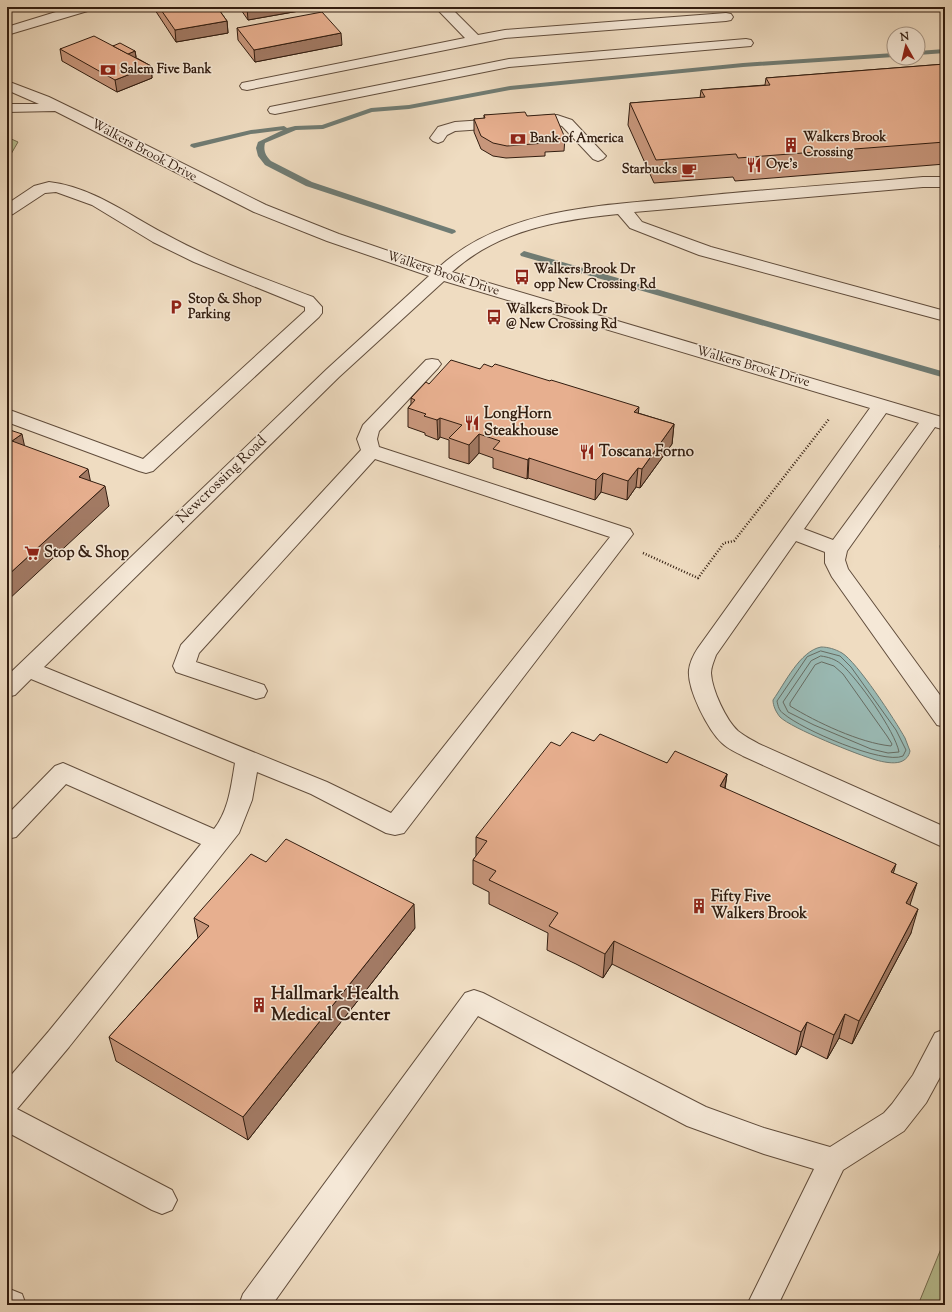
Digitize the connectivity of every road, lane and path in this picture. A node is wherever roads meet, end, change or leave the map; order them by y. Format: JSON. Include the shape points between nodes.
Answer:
{"nodes":[{"id":1,"x":86,"y":7,"type":"edge"},
{"id":2,"x":442,"y":7,"type":"edge"},
{"id":3,"x":726,"y":17,"type":"dead end"},
{"id":4,"x":7,"y":31,"type":"edge"},
{"id":5,"x":746,"y":43,"type":"dead end"},
{"id":6,"x":494,"y":48,"type":"junction"},
{"id":7,"x":472,"y":56,"type":"junction"},
{"id":8,"x":7,"y":85,"type":"edge"},
{"id":9,"x":247,"y":86,"type":"dead end"},
{"id":10,"x":7,"y":108,"type":"edge"},
{"id":11,"x":275,"y":110,"type":"dead end"},
{"id":12,"x":64,"y":111,"type":"junction"},
{"id":13,"x":438,"y":138,"type":"dead end"},
{"id":14,"x":598,"y":156,"type":"dead end"},
{"id":15,"x":945,"y":182,"type":"edge"},
{"id":16,"x":623,"y":209,"type":"junction"},
{"id":17,"x":7,"y":211,"type":"edge"},
{"id":18,"x":441,"y":275,"type":"junction"},
{"id":19,"x":945,"y":316,"type":"edge"},
{"id":20,"x":432,"y":364,"type":"dead end"},
{"id":21,"x":882,"y":405,"type":"junction"},
{"id":22,"x":7,"y":415,"type":"edge"},
{"id":23,"x":829,"y":419,"type":"dead end"},
{"id":24,"x":938,"y":422,"type":"edge"},
{"id":25,"x":371,"y":451,"type":"junction"},
{"id":26,"x":792,"y":532,"type":"junction"},
{"id":27,"x":616,"y":542,"type":"junction"},
{"id":28,"x":837,"y":549,"type":"junction"},
{"id":29,"x":28,"y":669,"type":"junction"},
{"id":30,"x":7,"y":689,"type":"edge"},
{"id":31,"x":256,"y":692,"type":"dead end"},
{"id":32,"x":945,"y":719,"type":"edge"},
{"id":33,"x":247,"y":759,"type":"junction"},
{"id":34,"x":7,"y":830,"type":"edge"},
{"id":35,"x":945,"y":838,"type":"edge"},
{"id":36,"x":218,"y":841,"type":"junction"},
{"id":37,"x":945,"y":1041,"type":"edge"},
{"id":38,"x":7,"y":1100,"type":"edge"},
{"id":39,"x":7,"y":1118,"type":"edge"},
{"id":40,"x":833,"y":1161,"type":"junction"},
{"id":41,"x":162,"y":1200,"type":"dead end"},
{"id":42,"x":7,"y":1303,"type":"edge"},
{"id":43,"x":11,"y":1305,"type":"edge"},
{"id":44,"x":254,"y":1305,"type":"edge"},
{"id":45,"x":762,"y":1305,"type":"edge"}],
"edges":[{"from":1,"to":4,"type":"street"},
{"from":2,"to":6,"type":"street"},
{"from":3,"to":6,"type":"street","via":[[505,34]]},
{"from":5,"to":6,"type":"street"},
{"from":6,"to":7,"type":"street"},
{"from":6,"to":7,"type":"street"},
{"from":7,"to":9,"type":"street"},
{"from":7,"to":11,"type":"street"},
{"from":8,"to":12,"type":"street","name":"Walkers Brook Drive"},
{"from":10,"to":12,"type":"street"},
{"from":12,"to":18,"type":"street","name":"Walkers Brook Drive","via":[[252,206],[341,241]]},
{"from":13,"to":14,"type":"street","via":[[443,130],[458,126],[557,119],[567,123]]},
{"from":15,"to":16,"type":"street","name":"Newcrossing Road","via":[[722,198]]},
{"from":16,"to":18,"type":"street","name":"Newcrossing Road","via":[[588,213],[512,230],[468,251]]},
{"from":16,"to":19,"type":"street","via":[[638,226],[705,251]]},
{"from":17,"to":22,"type":"street","via":[[40,189],[58,188],[98,202],[159,238],[257,282],[307,301],[314,309],[313,313],[146,467]]},
{"from":18,"to":21,"type":"street","name":"Walkers Brook Drive"},
{"from":18,"to":29,"type":"street","name":"Newcrossing Road","via":[[328,379]]},
{"from":20,"to":25,"type":"street","via":[[370,429],[367,439]]},
{"from":21,"to":24,"type":"street","name":"Walkers Brook Drive"},
{"from":21,"to":26,"type":"street"},
{"from":23,"to":27,"type":"path","via":[[734,541],[724,543],[698,578]]},
{"from":24,"to":28,"type":"street"},
{"from":25,"to":27,"type":"street","via":[[623,534]]},
{"from":25,"to":31,"type":"street","via":[[189,650],[184,666]]},
{"from":26,"to":28,"type":"street"},
{"from":26,"to":35,"type":"street","via":[[706,653],[701,664],[701,681],[716,718],[730,736],[751,750]]},
{"from":27,"to":33,"type":"street","via":[[395,826],[319,788]]},
{"from":28,"to":32,"type":"street","via":[[834,562],[839,572]]},
{"from":29,"to":30,"type":"street","name":"Newcrossing Road"},
{"from":29,"to":33,"type":"street"},
{"from":33,"to":36,"type":"street","via":[[240,800],[230,826]]},
{"from":34,"to":36,"type":"street","via":[[63,772]]},
{"from":36,"to":38,"type":"street"},
{"from":37,"to":40,"type":"street","via":[[914,1098],[901,1115]]},
{"from":39,"to":41,"type":"street"},
{"from":40,"to":44,"type":"street","via":[[764,1141],[697,1117],[474,1001]]},
{"from":40,"to":45,"type":"street"},
{"from":42,"to":43,"type":"street"}]}
